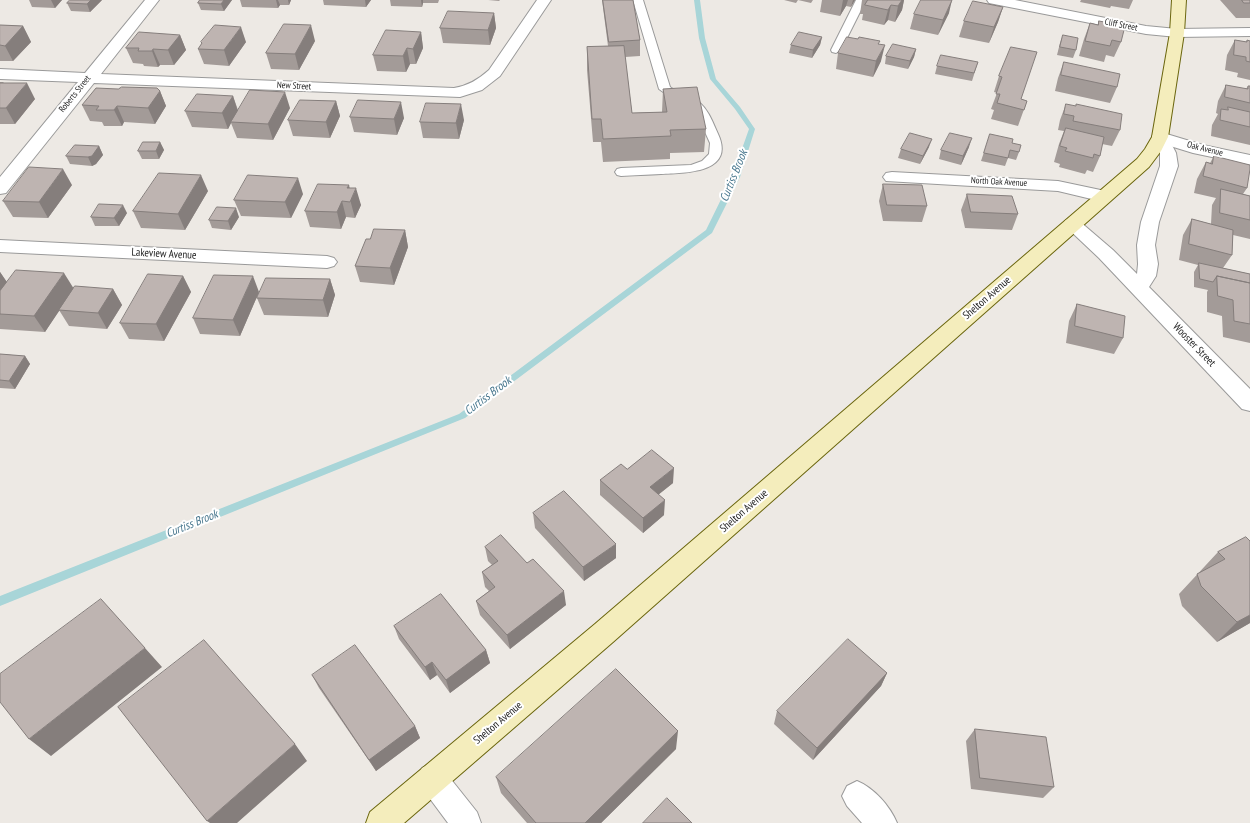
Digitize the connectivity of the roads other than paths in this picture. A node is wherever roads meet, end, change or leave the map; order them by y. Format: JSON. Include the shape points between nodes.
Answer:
{"nodes":[{"id":1,"x":152,"y":0,"type":"edge"},
{"id":2,"x":544,"y":0,"type":"edge"},
{"id":3,"x":638,"y":0,"type":"edge"},
{"id":4,"x":861,"y":0,"type":"edge"},
{"id":5,"x":994,"y":0,"type":"edge"},
{"id":6,"x":1179,"y":0,"type":"edge"},
{"id":7,"x":1250,"y":32,"type":"edge"},
{"id":8,"x":1177,"y":34,"type":"junction"},
{"id":9,"x":836,"y":50,"type":"dead end"},
{"id":10,"x":0,"y":74,"type":"edge"},
{"id":11,"x":88,"y":78,"type":"junction"},
{"id":12,"x":1160,"y":137,"type":"junction"},
{"id":13,"x":1250,"y":160,"type":"edge"},
{"id":14,"x":621,"y":172,"type":"dead end"},
{"id":15,"x":892,"y":177,"type":"dead end"},
{"id":16,"x":0,"y":189,"type":"edge"},
{"id":17,"x":1104,"y":196,"type":"junction"},
{"id":18,"x":1072,"y":224,"type":"junction"},
{"id":19,"x":0,"y":246,"type":"edge"},
{"id":20,"x":327,"y":262,"type":"dead end"},
{"id":21,"x":1139,"y":288,"type":"junction"},
{"id":22,"x":1250,"y":402,"type":"edge"},
{"id":23,"x":432,"y":778,"type":"junction"},
{"id":24,"x":857,"y":796,"type":"dead end"},
{"id":25,"x":380,"y":823,"type":"edge"},
{"id":26,"x":466,"y":823,"type":"edge"},
{"id":27,"x":882,"y":823,"type":"edge"}],
"edges":[{"from":1,"to":11,"type":"street","name":"Roberts Street"},
{"from":2,"to":11,"type":"street","name":"New Street","via":[[495,73],[478,86],[463,92]]},
{"from":3,"to":14,"type":"lane","via":[[665,89],[694,104],[701,111],[716,143],[715,155],[706,164],[692,169]]},
{"from":4,"to":9,"type":"lane"},
{"from":5,"to":8,"type":"street","name":"Cliff Street"},
{"from":6,"to":8,"type":"main road"},
{"from":7,"to":8,"type":"street","name":"Cliff Street"},
{"from":8,"to":12,"type":"main road"},
{"from":10,"to":11,"type":"street","name":"New Street"},
{"from":11,"to":16,"type":"street","name":"Roberts Street"},
{"from":12,"to":13,"type":"street","name":"Oak Avenue"},
{"from":12,"to":17,"type":"main road","via":[[1143,163]]},
{"from":12,"to":21,"type":"street","via":[[1168,153],[1169,166],[1150,222],[1146,245],[1146,276]]},
{"from":15,"to":17,"type":"street","name":"North Oak Avenue","via":[[1058,186]]},
{"from":17,"to":18,"type":"main road","name":"Shelton Avenue"},
{"from":18,"to":21,"type":"street","name":"Wooster Street"},
{"from":18,"to":23,"type":"main road","name":"Shelton Avenue","via":[[604,633]]},
{"from":19,"to":20,"type":"street","name":"Lakeview Avenue"},
{"from":21,"to":22,"type":"street","name":"Wooster Street"},
{"from":23,"to":25,"type":"main road","name":"Shelton Avenue"},
{"from":23,"to":26,"type":"street"},
{"from":24,"to":27,"type":"street"}]}
